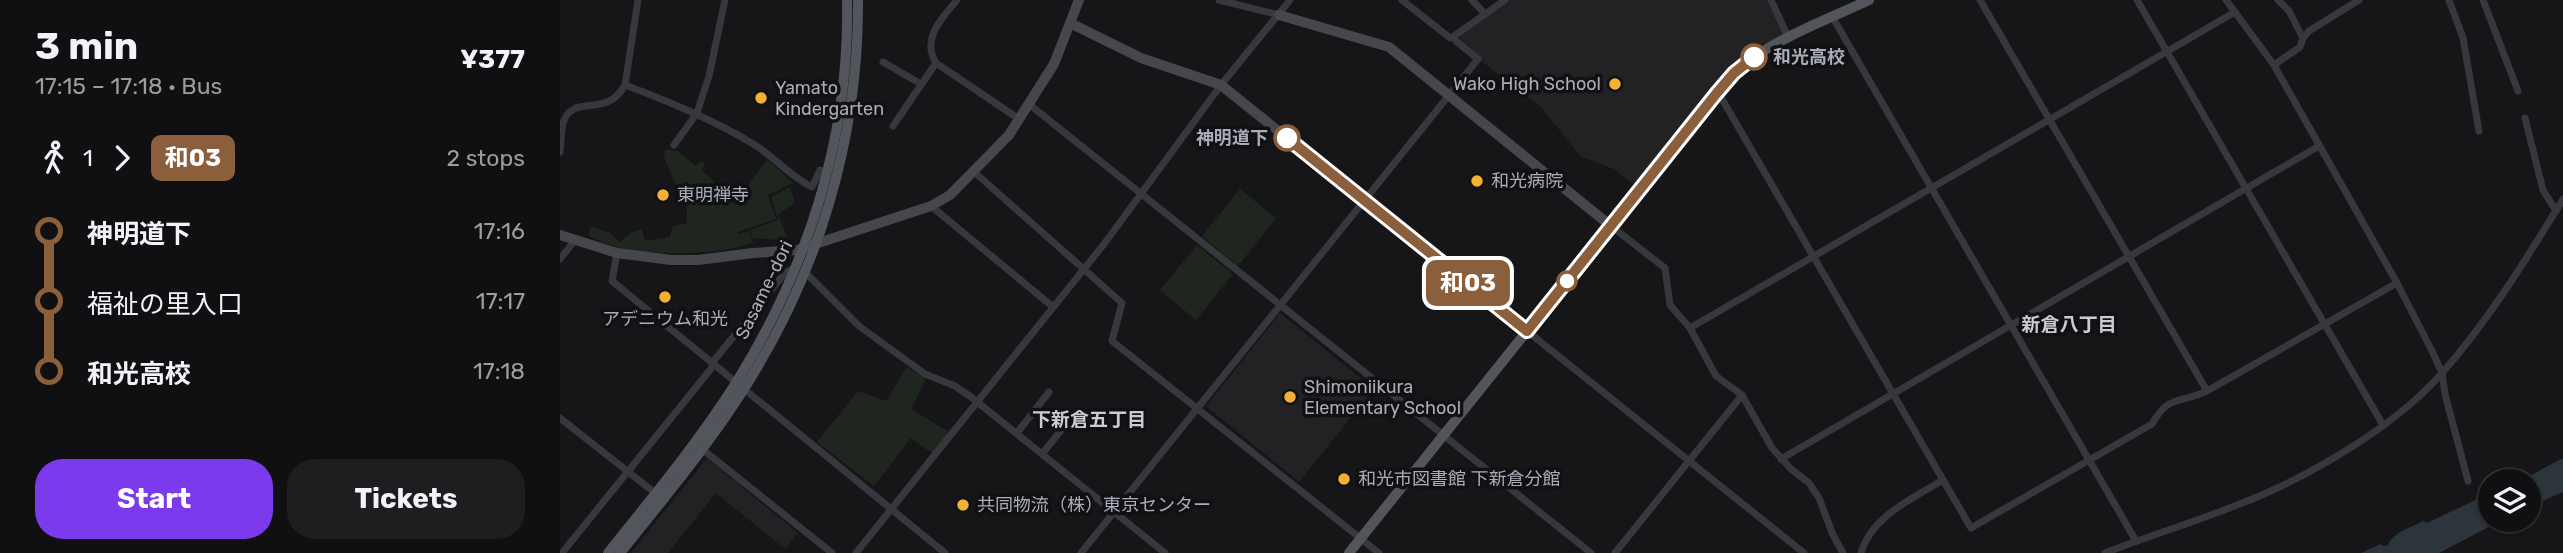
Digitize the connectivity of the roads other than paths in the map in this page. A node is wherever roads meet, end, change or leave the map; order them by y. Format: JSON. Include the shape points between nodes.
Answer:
{"nodes":[{"id":1,"x":638,"y":0,"type":"edge"},
{"id":2,"x":725,"y":0,"type":"edge"},
{"id":3,"x":848,"y":0,"type":"edge"},
{"id":4,"x":858,"y":0,"type":"edge"},
{"id":5,"x":957,"y":0,"type":"edge"},
{"id":6,"x":1079,"y":0,"type":"edge"},
{"id":7,"x":1219,"y":0,"type":"edge"},
{"id":8,"x":1290,"y":0,"type":"edge"},
{"id":9,"x":1402,"y":0,"type":"edge"},
{"id":10,"x":1472,"y":0,"type":"edge"},
{"id":11,"x":1505,"y":0,"type":"edge"},
{"id":12,"x":1772,"y":0,"type":"edge"},
{"id":13,"x":1869,"y":0,"type":"edge"},
{"id":14,"x":1980,"y":0,"type":"edge"},
{"id":15,"x":2137,"y":0,"type":"edge"},
{"id":16,"x":2226,"y":0,"type":"edge"},
{"id":17,"x":2278,"y":0,"type":"edge"},
{"id":18,"x":2359,"y":0,"type":"edge"},
{"id":19,"x":2449,"y":0,"type":"edge"},
{"id":20,"x":2483,"y":0,"type":"edge"},
{"id":21,"x":2235,"y":12,"type":"junction"},
{"id":22,"x":1485,"y":13,"type":"junction"},
{"id":23,"x":1279,"y":15,"type":"junction"},
{"id":24,"x":1833,"y":18,"type":"junction"},
{"id":25,"x":1070,"y":23,"type":"junction"},
{"id":26,"x":1454,"y":38,"type":"junction"},
{"id":27,"x":2303,"y":38,"type":"junction"},
{"id":28,"x":1789,"y":39,"type":"junction"},
{"id":29,"x":2167,"y":52,"type":"junction"},
{"id":30,"x":883,"y":62,"type":"dead end"},
{"id":31,"x":936,"y":63,"type":"junction"},
{"id":32,"x":2274,"y":65,"type":"junction"},
{"id":33,"x":921,"y":84,"type":"junction"},
{"id":34,"x":625,"y":85,"type":"junction"},
{"id":35,"x":1221,"y":85,"type":"junction"},
{"id":36,"x":2518,"y":91,"type":"dead end"},
{"id":37,"x":1716,"y":94,"type":"junction"},
{"id":38,"x":1448,"y":95,"type":"junction"},
{"id":39,"x":1030,"y":105,"type":"junction"},
{"id":40,"x":697,"y":113,"type":"junction"},
{"id":41,"x":2525,"y":118,"type":"dead end"},
{"id":42,"x":1019,"y":120,"type":"junction"},
{"id":43,"x":2049,"y":121,"type":"junction"},
{"id":44,"x":893,"y":126,"type":"dead end"},
{"id":45,"x":2479,"y":131,"type":"dead end"},
{"id":46,"x":674,"y":145,"type":"dead end"},
{"id":47,"x":2319,"y":146,"type":"junction"},
{"id":48,"x":560,"y":152,"type":"edge"},
{"id":49,"x":973,"y":171,"type":"junction"},
{"id":50,"x":828,"y":173,"type":"junction"},
{"id":51,"x":1931,"y":188,"type":"junction"},
{"id":52,"x":2246,"y":189,"type":"junction"},
{"id":53,"x":1140,"y":194,"type":"junction"},
{"id":54,"x":1364,"y":199,"type":"junction"},
{"id":55,"x":2563,"y":199,"type":"edge"},
{"id":56,"x":931,"y":206,"type":"junction"},
{"id":57,"x":2556,"y":211,"type":"junction"},
{"id":58,"x":1611,"y":226,"type":"junction"},
{"id":59,"x":560,"y":235,"type":"edge"},
{"id":60,"x":576,"y":239,"type":"junction"},
{"id":61,"x":816,"y":244,"type":"junction"},
{"id":62,"x":804,"y":248,"type":"junction"},
{"id":63,"x":617,"y":253,"type":"junction"},
{"id":64,"x":2128,"y":256,"type":"junction"},
{"id":65,"x":1813,"y":257,"type":"junction"},
{"id":66,"x":560,"y":259,"type":"edge"},
{"id":67,"x":801,"y":269,"type":"junction"},
{"id":68,"x":1083,"y":270,"type":"junction"},
{"id":69,"x":2396,"y":283,"type":"junction"},
{"id":70,"x":1279,"y":306,"type":"junction"},
{"id":71,"x":1054,"y":307,"type":"junction"},
{"id":72,"x":2324,"y":323,"type":"junction"},
{"id":73,"x":2010,"y":324,"type":"junction"},
{"id":74,"x":1690,"y":328,"type":"junction"},
{"id":75,"x":1527,"y":331,"type":"junction"},
{"id":76,"x":713,"y":364,"type":"junction"},
{"id":77,"x":2442,"y":373,"type":"junction"},
{"id":78,"x":739,"y":386,"type":"junction"},
{"id":79,"x":2207,"y":391,"type":"junction"},
{"id":80,"x":1049,"y":392,"type":"dead end"},
{"id":81,"x":1892,"y":393,"type":"junction"},
{"id":82,"x":1742,"y":395,"type":"junction"},
{"id":83,"x":977,"y":402,"type":"junction"},
{"id":84,"x":1198,"y":407,"type":"junction"},
{"id":85,"x":560,"y":418,"type":"edge"},
{"id":86,"x":1070,"y":419,"type":"dead end"},
{"id":87,"x":2383,"y":425,"type":"junction"},
{"id":88,"x":1017,"y":433,"type":"junction"},
{"id":89,"x":1443,"y":436,"type":"junction"},
{"id":90,"x":702,"y":449,"type":"junction"},
{"id":91,"x":1042,"y":454,"type":"junction"},
{"id":92,"x":1781,"y":458,"type":"junction"},
{"id":93,"x":1688,"y":461,"type":"junction"},
{"id":94,"x":2089,"y":461,"type":"junction"},
{"id":95,"x":627,"y":470,"type":"junction"},
{"id":96,"x":1943,"y":480,"type":"junction"},
{"id":97,"x":2468,"y":481,"type":"dead end"},
{"id":98,"x":655,"y":494,"type":"junction"},
{"id":99,"x":891,"y":509,"type":"junction"},
{"id":100,"x":1114,"y":512,"type":"junction"},
{"id":101,"x":1361,"y":538,"type":"junction"},
{"id":102,"x":2136,"y":541,"type":"junction"},
{"id":103,"x":562,"y":553,"type":"edge"},
{"id":104,"x":608,"y":553,"type":"edge"},
{"id":105,"x":620,"y":553,"type":"edge"},
{"id":106,"x":832,"y":553,"type":"edge"},
{"id":107,"x":856,"y":553,"type":"edge"},
{"id":108,"x":945,"y":553,"type":"edge"},
{"id":109,"x":1081,"y":553,"type":"edge"},
{"id":110,"x":1166,"y":553,"type":"edge"},
{"id":111,"x":1349,"y":553,"type":"edge"},
{"id":112,"x":1379,"y":553,"type":"edge"},
{"id":113,"x":1591,"y":553,"type":"edge"},
{"id":114,"x":1615,"y":553,"type":"edge"},
{"id":115,"x":1804,"y":553,"type":"edge"},
{"id":116,"x":1843,"y":553,"type":"edge"},
{"id":117,"x":1861,"y":553,"type":"edge"},
{"id":118,"x":2105,"y":553,"type":"edge"}],
"edges":[{"from":1,"to":34,"type":"street"},
{"from":2,"to":40,"type":"street"},
{"from":3,"to":50,"type":"main road","name":"Sasame-dori","via":[[844,84]]},
{"from":4,"to":61,"type":"main road","name":"Sasame-dori","via":[[849,123]]},
{"from":5,"to":31,"type":"street","via":[[932,33]]},
{"from":6,"to":25,"type":"street"},
{"from":7,"to":23,"type":"street"},
{"from":8,"to":23,"type":"street"},
{"from":9,"to":26,"type":"street"},
{"from":10,"to":22,"type":"street"},
{"from":11,"to":22,"type":"street"},
{"from":12,"to":28,"type":"street"},
{"from":13,"to":24,"type":"main road"},
{"from":14,"to":43,"type":"street"},
{"from":15,"to":29,"type":"street"},
{"from":16,"to":21,"type":"street"},
{"from":17,"to":27,"type":"street"},
{"from":18,"to":27,"type":"street"},
{"from":19,"to":45,"type":"street","via":[[2463,38]]},
{"from":20,"to":36,"type":"street"},
{"from":21,"to":29,"type":"street"},
{"from":21,"to":32,"type":"street"},
{"from":22,"to":26,"type":"street"},
{"from":23,"to":35,"type":"street"},
{"from":23,"to":38,"type":"street","via":[[1389,47]]},
{"from":24,"to":28,"type":"main road"},
{"from":24,"to":51,"type":"street"},
{"from":25,"to":35,"type":"street","via":[[1142,58]]},
{"from":25,"to":39,"type":"street","via":[[1054,64]]},
{"from":26,"to":38,"type":"street","via":[[1478,59]]},
{"from":27,"to":32,"type":"street","via":[[2300,47]]},
{"from":28,"to":37,"type":"main road","via":[[1748,61]]},
{"from":29,"to":43,"type":"street"},
{"from":29,"to":52,"type":"street"},
{"from":30,"to":33,"type":"street"},
{"from":31,"to":33,"type":"street"},
{"from":31,"to":42,"type":"street"},
{"from":32,"to":47,"type":"street"},
{"from":33,"to":44,"type":"street"},
{"from":34,"to":40,"type":"street"},
{"from":34,"to":48,"type":"street","via":[[608,104],[578,106],[569,112]]},
{"from":35,"to":53,"type":"street"},
{"from":35,"to":54,"type":"street"},
{"from":37,"to":58,"type":"main road"},
{"from":37,"to":65,"type":"street"},
{"from":38,"to":54,"type":"street"},
{"from":38,"to":58,"type":"street"},
{"from":39,"to":42,"type":"street"},
{"from":39,"to":53,"type":"street"},
{"from":40,"to":46,"type":"street"},
{"from":40,"to":50,"type":"street","via":[[754,144],[805,184],[812,187],[820,170]]},
{"from":41,"to":57,"type":"street","via":[[2543,190]]},
{"from":42,"to":49,"type":"street"},
{"from":43,"to":51,"type":"street"},
{"from":43,"to":64,"type":"street"},
{"from":47,"to":52,"type":"street"},
{"from":47,"to":69,"type":"street"},
{"from":49,"to":56,"type":"street","via":[[950,195]]},
{"from":49,"to":68,"type":"street"},
{"from":50,"to":62,"type":"main road","name":"Sasame-dori"},
{"from":51,"to":65,"type":"street"},
{"from":51,"to":73,"type":"street"},
{"from":52,"to":64,"type":"street"},
{"from":52,"to":72,"type":"street"},
{"from":53,"to":68,"type":"street"},
{"from":53,"to":70,"type":"street"},
{"from":54,"to":70,"type":"street"},
{"from":54,"to":75,"type":"street"},
{"from":55,"to":57,"type":"street"},
{"from":56,"to":61,"type":"street"},
{"from":56,"to":71,"type":"street"},
{"from":57,"to":77,"type":"street"},
{"from":58,"to":74,"type":"street","via":[[1665,268],[1670,305]]},
{"from":58,"to":75,"type":"main road"},
{"from":59,"to":60,"type":"street"},
{"from":60,"to":63,"type":"street"},
{"from":60,"to":66,"type":"street"},
{"from":61,"to":62,"type":"street"},
{"from":61,"to":67,"type":"main road","name":"Sasame-dori"},
{"from":62,"to":63,"type":"street","via":[[685,260]]},
{"from":62,"to":67,"type":"main road","name":"Sasame-dori"},
{"from":63,"to":76,"type":"street","via":[[612,281]]},
{"from":64,"to":73,"type":"street"},
{"from":64,"to":79,"type":"street"},
{"from":65,"to":74,"type":"street"},
{"from":65,"to":81,"type":"street"},
{"from":67,"to":76,"type":"street","via":[[785,274]]},
{"from":67,"to":78,"type":"main road","name":"Sasame-dori","via":[[780,326]]},
{"from":67,"to":83,"type":"street","via":[[859,326],[925,374],[955,386]]},
{"from":68,"to":71,"type":"street"},
{"from":68,"to":84,"type":"street","via":[[1122,303],[1112,341]]},
{"from":69,"to":72,"type":"street"},
{"from":69,"to":77,"type":"street"},
{"from":70,"to":84,"type":"street"},
{"from":70,"to":89,"type":"street"},
{"from":71,"to":83,"type":"street"},
{"from":72,"to":79,"type":"street"},
{"from":72,"to":87,"type":"street"},
{"from":73,"to":81,"type":"street"},
{"from":73,"to":94,"type":"street"},
{"from":74,"to":82,"type":"street","via":[[1716,376]]},
{"from":75,"to":89,"type":"main road"},
{"from":75,"to":93,"type":"street"},
{"from":76,"to":78,"type":"street"},
{"from":76,"to":95,"type":"street"},
{"from":77,"to":87,"type":"street"},
{"from":77,"to":97,"type":"street"},
{"from":78,"to":90,"type":"main road","name":"Sasame-dori"},
{"from":78,"to":98,"type":"main road","name":"Sasame-dori"},
{"from":78,"to":99,"type":"street"},
{"from":79,"to":94,"type":"street","via":[[2174,401],[2161,409],[2152,425]]},
{"from":80,"to":88,"type":"street"},
{"from":81,"to":92,"type":"street"},
{"from":81,"to":96,"type":"street"},
{"from":82,"to":92,"type":"street"},
{"from":82,"to":93,"type":"street"},
{"from":83,"to":88,"type":"street"},
{"from":83,"to":99,"type":"street"},
{"from":84,"to":100,"type":"street"},
{"from":84,"to":101,"type":"street"},
{"from":85,"to":95,"type":"street"},
{"from":86,"to":91,"type":"street"},
{"from":87,"to":102,"type":"street","via":[[2276,489]]},
{"from":88,"to":91,"type":"street"},
{"from":89,"to":101,"type":"main road"},
{"from":89,"to":113,"type":"street"},
{"from":90,"to":105,"type":"main road","name":"Sasame-dori"},
{"from":90,"to":106,"type":"street"},
{"from":91,"to":100,"type":"street"},
{"from":92,"to":116,"type":"street","via":[[1819,498]]},
{"from":93,"to":114,"type":"street"},
{"from":93,"to":115,"type":"street"},
{"from":94,"to":96,"type":"street","via":[[1971,528]]},
{"from":94,"to":102,"type":"street"},
{"from":95,"to":98,"type":"street"},
{"from":95,"to":103,"type":"street"},
{"from":96,"to":117,"type":"street","via":[[1897,507],[1864,540]]},
{"from":98,"to":104,"type":"main road","name":"Sasame-dori"},
{"from":99,"to":107,"type":"street"},
{"from":99,"to":108,"type":"street"},
{"from":100,"to":109,"type":"street"},
{"from":100,"to":110,"type":"street"},
{"from":101,"to":111,"type":"main road"},
{"from":101,"to":112,"type":"street"},
{"from":102,"to":118,"type":"street"}]}
